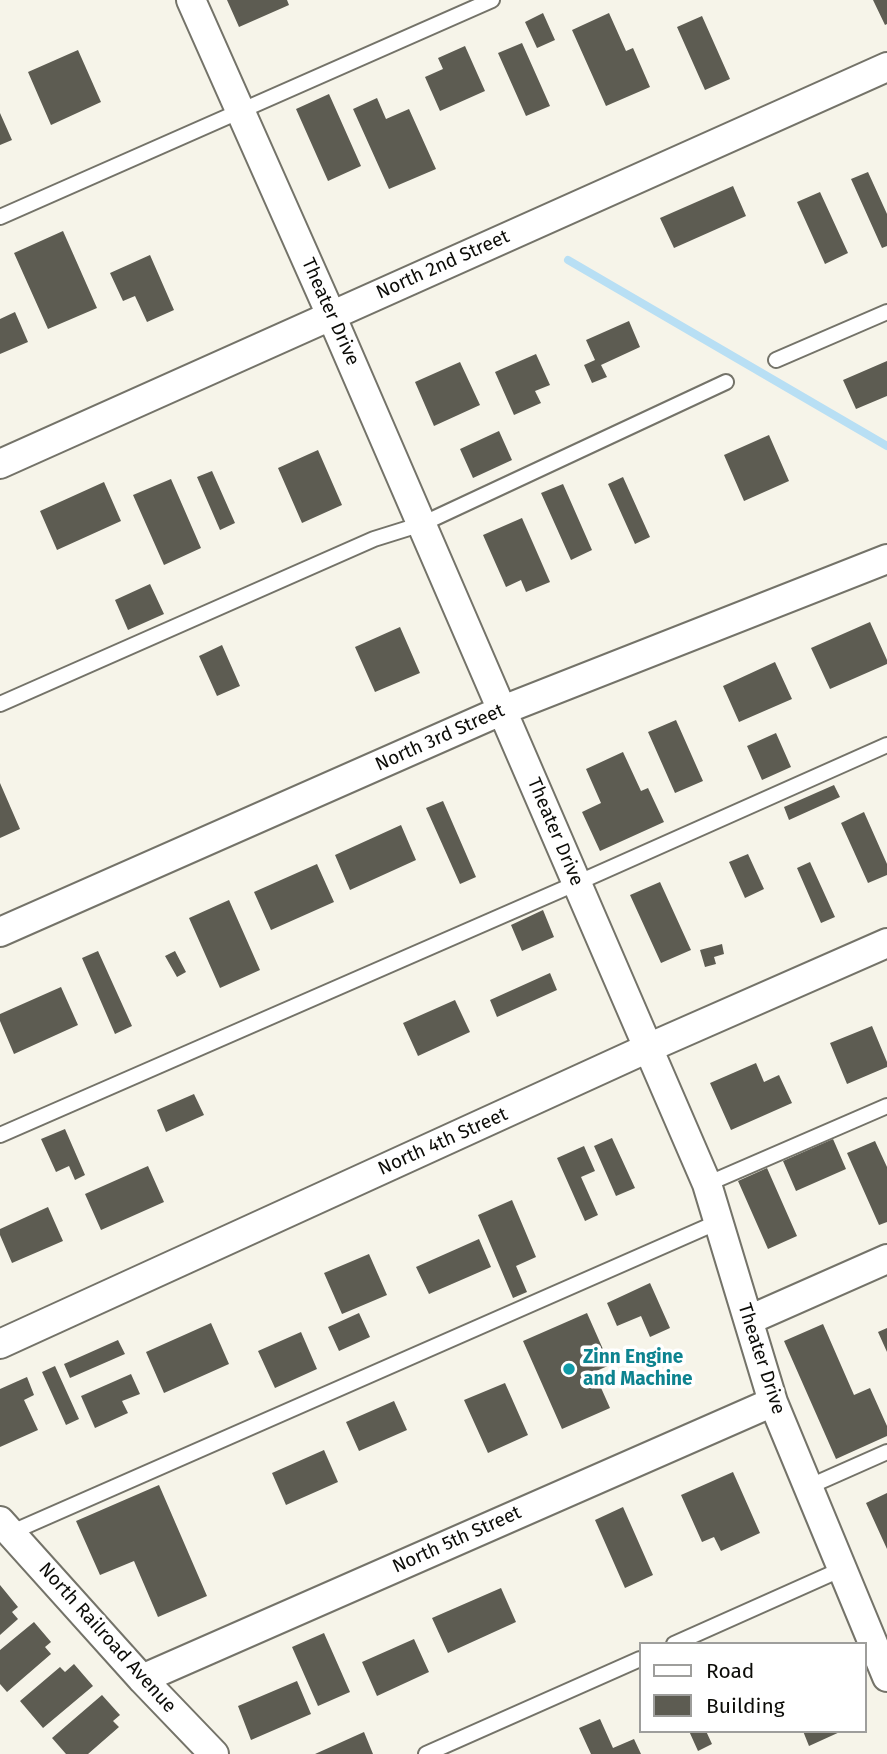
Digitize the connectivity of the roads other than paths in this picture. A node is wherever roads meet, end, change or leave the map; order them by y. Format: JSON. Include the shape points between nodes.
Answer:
{"nodes":[{"id":1,"x":191,"y":0,"type":"edge"},
{"id":2,"x":492,"y":0,"type":"edge"},
{"id":3,"x":887,"y":67,"type":"edge"},
{"id":4,"x":240,"y":111,"type":"junction"},
{"id":5,"x":0,"y":217,"type":"edge"},
{"id":6,"x":887,"y":312,"type":"edge"},
{"id":7,"x":331,"y":315,"type":"junction"},
{"id":8,"x":776,"y":360,"type":"dead end"},
{"id":9,"x":726,"y":382,"type":"dead end"},
{"id":10,"x":0,"y":464,"type":"edge"},
{"id":11,"x":422,"y":524,"type":"junction"},
{"id":12,"x":887,"y":559,"type":"edge"},
{"id":13,"x":0,"y":704,"type":"edge"},
{"id":14,"x":503,"y":710,"type":"junction"},
{"id":15,"x":887,"y":745,"type":"edge"},
{"id":16,"x":577,"y":883,"type":"junction"},
{"id":17,"x":0,"y":932,"type":"edge"},
{"id":18,"x":887,"y":943,"type":"edge"},
{"id":19,"x":649,"y":1048,"type":"junction"},
{"id":20,"x":887,"y":1106,"type":"edge"},
{"id":21,"x":0,"y":1135,"type":"edge"},
{"id":22,"x":707,"y":1184,"type":"junction"},
{"id":23,"x":718,"y":1222,"type":"junction"},
{"id":24,"x":887,"y":1259,"type":"edge"},
{"id":25,"x":749,"y":1320,"type":"junction"},
{"id":26,"x":0,"y":1344,"type":"edge"},
{"id":27,"x":773,"y":1402,"type":"junction"},
{"id":28,"x":887,"y":1452,"type":"edge"},
{"id":29,"x":808,"y":1487,"type":"junction"},
{"id":30,"x":5,"y":1527,"type":"edge"},
{"id":31,"x":842,"y":1569,"type":"junction"},
{"id":32,"x":678,"y":1642,"type":"edge"},
{"id":33,"x":881,"y":1645,"type":"edge"},
{"id":34,"x":638,"y":1660,"type":"edge"},
{"id":35,"x":887,"y":1677,"type":"edge"},
{"id":36,"x":142,"y":1679,"type":"junction"},
{"id":37,"x":214,"y":1754,"type":"edge"},
{"id":38,"x":426,"y":1754,"type":"edge"}],
"edges":[{"from":1,"to":4,"type":"street","name":"Theater Drive"},
{"from":2,"to":4,"type":"lane"},
{"from":3,"to":7,"type":"street","name":"North 2nd Street"},
{"from":4,"to":5,"type":"lane"},
{"from":4,"to":7,"type":"street","name":"Theater Drive"},
{"from":6,"to":8,"type":"lane"},
{"from":7,"to":10,"type":"street","name":"North 2nd Street"},
{"from":7,"to":11,"type":"street","name":"Theater Drive"},
{"from":9,"to":11,"type":"lane"},
{"from":11,"to":13,"type":"lane","via":[[374,539]]},
{"from":11,"to":14,"type":"street","name":"Theater Drive"},
{"from":12,"to":14,"type":"street","name":"North 3rd Street"},
{"from":14,"to":16,"type":"street","name":"Theater Drive"},
{"from":14,"to":17,"type":"street","name":"North 3rd Street"},
{"from":15,"to":16,"type":"lane"},
{"from":16,"to":19,"type":"street","name":"Theater Drive"},
{"from":16,"to":21,"type":"lane"},
{"from":18,"to":19,"type":"street","name":"North 4th Street"},
{"from":19,"to":22,"type":"street","name":"Theater Drive"},
{"from":19,"to":26,"type":"street","name":"North 4th Street"},
{"from":20,"to":22,"type":"lane"},
{"from":22,"to":23,"type":"street","name":"Theater Drive"},
{"from":23,"to":25,"type":"street","name":"Theater Drive"},
{"from":23,"to":30,"type":"lane"},
{"from":24,"to":25,"type":"street"},
{"from":25,"to":27,"type":"street","name":"Theater Drive"},
{"from":27,"to":29,"type":"street","name":"Theater Drive"},
{"from":27,"to":36,"type":"street","name":"North 5th Street"},
{"from":28,"to":29,"type":"lane"},
{"from":29,"to":31,"type":"street","name":"Theater Drive"},
{"from":30,"to":36,"type":"street","name":"North Railroad Avenue"},
{"from":31,"to":32,"type":"lane"},
{"from":31,"to":33,"type":"street","name":"Theater Drive"},
{"from":33,"to":35,"type":"street","name":"Theater Drive"},
{"from":34,"to":38,"type":"lane"},
{"from":36,"to":37,"type":"street","name":"North Railroad Avenue"}]}
